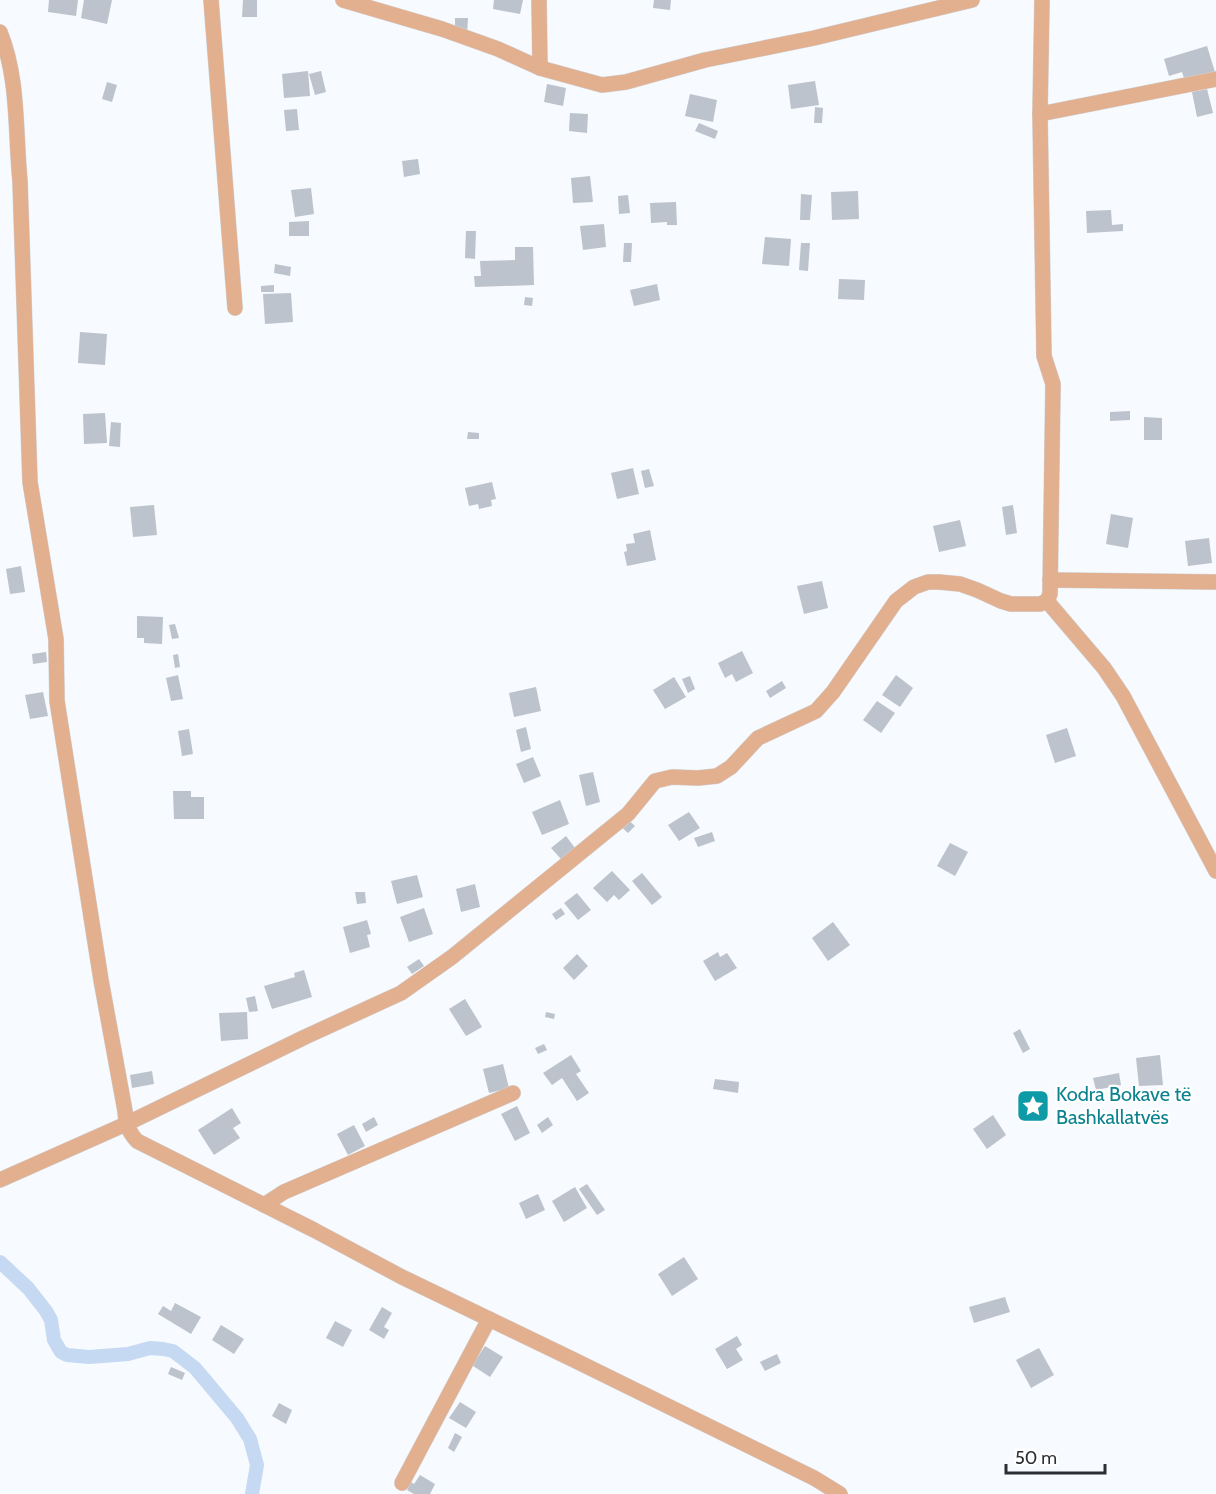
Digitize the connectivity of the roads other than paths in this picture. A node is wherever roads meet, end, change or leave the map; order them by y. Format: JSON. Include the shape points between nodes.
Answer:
{"nodes":[{"id":1,"x":211,"y":0,"type":"edge"},
{"id":2,"x":343,"y":0,"type":"edge"},
{"id":3,"x":539,"y":0,"type":"edge"},
{"id":4,"x":972,"y":0,"type":"edge"},
{"id":5,"x":1042,"y":0,"type":"edge"},
{"id":6,"x":380,"y":6,"type":"edge"},
{"id":7,"x":0,"y":32,"type":"edge"},
{"id":8,"x":540,"y":68,"type":"junction"},
{"id":9,"x":1216,"y":79,"type":"edge"},
{"id":10,"x":1040,"y":114,"type":"junction"},
{"id":11,"x":235,"y":308,"type":"dead end"},
{"id":12,"x":1050,"y":580,"type":"junction"},
{"id":13,"x":1216,"y":582,"type":"edge"},
{"id":14,"x":1047,"y":601,"type":"junction"},
{"id":15,"x":1216,"y":871,"type":"edge"},
{"id":16,"x":513,"y":1094,"type":"dead end"},
{"id":17,"x":126,"y":1124,"type":"junction"},
{"id":18,"x":0,"y":1180,"type":"edge"},
{"id":19,"x":264,"y":1205,"type":"junction"},
{"id":20,"x":489,"y":1319,"type":"junction"},
{"id":21,"x":402,"y":1483,"type":"dead end"},
{"id":22,"x":840,"y":1494,"type":"edge"}],
"edges":[{"from":1,"to":11,"type":"street"},
{"from":2,"to":6,"type":"street"},
{"from":3,"to":8,"type":"street"},
{"from":4,"to":8,"type":"street","via":[[705,60],[626,82],[602,85]]},
{"from":5,"to":10,"type":"street"},
{"from":6,"to":8,"type":"street"},
{"from":7,"to":17,"type":"street","via":[[15,90],[30,482],[56,639],[57,701]]},
{"from":9,"to":10,"type":"street"},
{"from":10,"to":12,"type":"street","via":[[1044,356],[1053,384]]},
{"from":12,"to":13,"type":"street"},
{"from":12,"to":14,"type":"street"},
{"from":14,"to":15,"type":"street","via":[[1123,696]]},
{"from":14,"to":17,"type":"street","via":[[1011,604],[960,584],[928,582],[914,587],[896,601],[816,711],[758,738],[717,776],[672,777],[655,782],[628,814],[452,957],[401,993]]},
{"from":16,"to":19,"type":"street","via":[[291,1189]]},
{"from":17,"to":18,"type":"street"},
{"from":17,"to":19,"type":"street","via":[[137,1141]]},
{"from":19,"to":20,"type":"street"},
{"from":20,"to":21,"type":"street"},
{"from":20,"to":22,"type":"street"}]}
